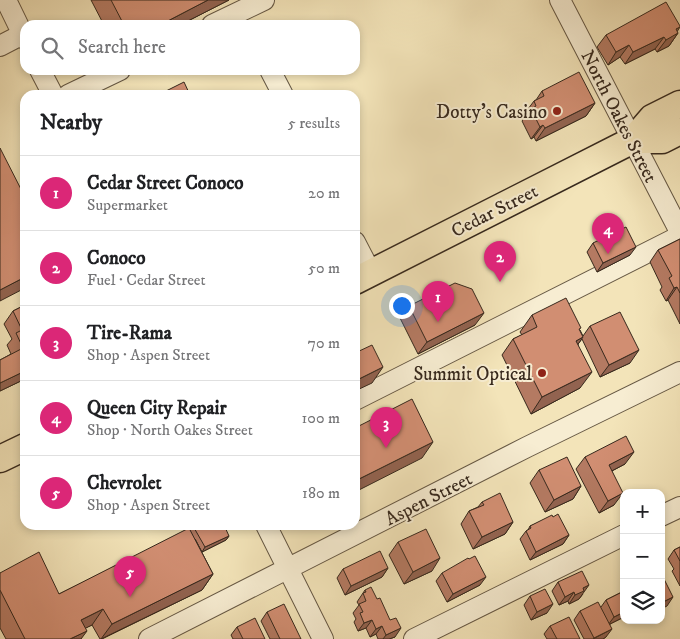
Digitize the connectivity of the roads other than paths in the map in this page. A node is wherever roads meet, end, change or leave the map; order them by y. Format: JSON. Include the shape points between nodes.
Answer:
{"nodes":[{"id":1,"x":6,"y":0,"type":"edge"},
{"id":2,"x":264,"y":0,"type":"edge"},
{"id":3,"x":560,"y":0,"type":"edge"},
{"id":4,"x":245,"y":18,"type":"edge"},
{"id":5,"x":20,"y":28,"type":"edge"},
{"id":6,"x":20,"y":38,"type":"edge"},
{"id":7,"x":0,"y":46,"type":"edge"},
{"id":8,"x":43,"y":75,"type":"edge"},
{"id":9,"x":110,"y":75,"type":"edge"},
{"id":10,"x":272,"y":75,"type":"edge"},
{"id":11,"x":50,"y":90,"type":"edge"},
{"id":12,"x":78,"y":90,"type":"edge"},
{"id":13,"x":280,"y":90,"type":"edge"},
{"id":14,"x":680,"y":104,"type":"edge"},
{"id":15,"x":680,"y":131,"type":"edge"},
{"id":16,"x":633,"y":140,"type":"junction"},
{"id":17,"x":680,"y":232,"type":"edge"},
{"id":18,"x":680,"y":236,"type":"edge"},
{"id":19,"x":360,"y":264,"type":"edge"},
{"id":20,"x":363,"y":277,"type":"edge"},
{"id":21,"x":680,"y":372,"type":"edge"},
{"id":22,"x":360,"y":397,"type":"edge"},
{"id":23,"x":20,"y":449,"type":"edge"},
{"id":24,"x":0,"y":459,"type":"edge"},
{"id":25,"x":680,"y":507,"type":"edge"},
{"id":26,"x":665,"y":514,"type":"edge"},
{"id":27,"x":268,"y":530,"type":"edge"},
{"id":28,"x":620,"y":537,"type":"edge"},
{"id":29,"x":288,"y":569,"type":"junction"},
{"id":30,"x":149,"y":639,"type":"edge"},
{"id":31,"x":323,"y":639,"type":"edge"},
{"id":32,"x":414,"y":639,"type":"edge"}],
"edges":[{"from":1,"to":5,"type":"street"},
{"from":2,"to":4,"type":"street"},
{"from":3,"to":16,"type":"street","name":"North Oakes Street"},
{"from":6,"to":7,"type":"street"},
{"from":8,"to":11,"type":"street"},
{"from":9,"to":12,"type":"street"},
{"from":10,"to":13,"type":"street"},
{"from":14,"to":16,"type":"main road","name":"Cedar Street","via":[[652,118]]},
{"from":15,"to":16,"type":"main road","name":"Cedar Street","via":[[662,140]]},
{"from":16,"to":17,"type":"street","name":"North Oakes Street"},
{"from":16,"to":20,"type":"main road","name":"Cedar Street"},
{"from":18,"to":22,"type":"street"},
{"from":19,"to":20,"type":"street"},
{"from":21,"to":29,"type":"street","name":"Aspen Street"},
{"from":23,"to":24,"type":"main road"},
{"from":25,"to":26,"type":"street"},
{"from":27,"to":29,"type":"street"},
{"from":28,"to":32,"type":"street"},
{"from":29,"to":30,"type":"street","name":"Aspen Street"},
{"from":29,"to":31,"type":"street"}]}
